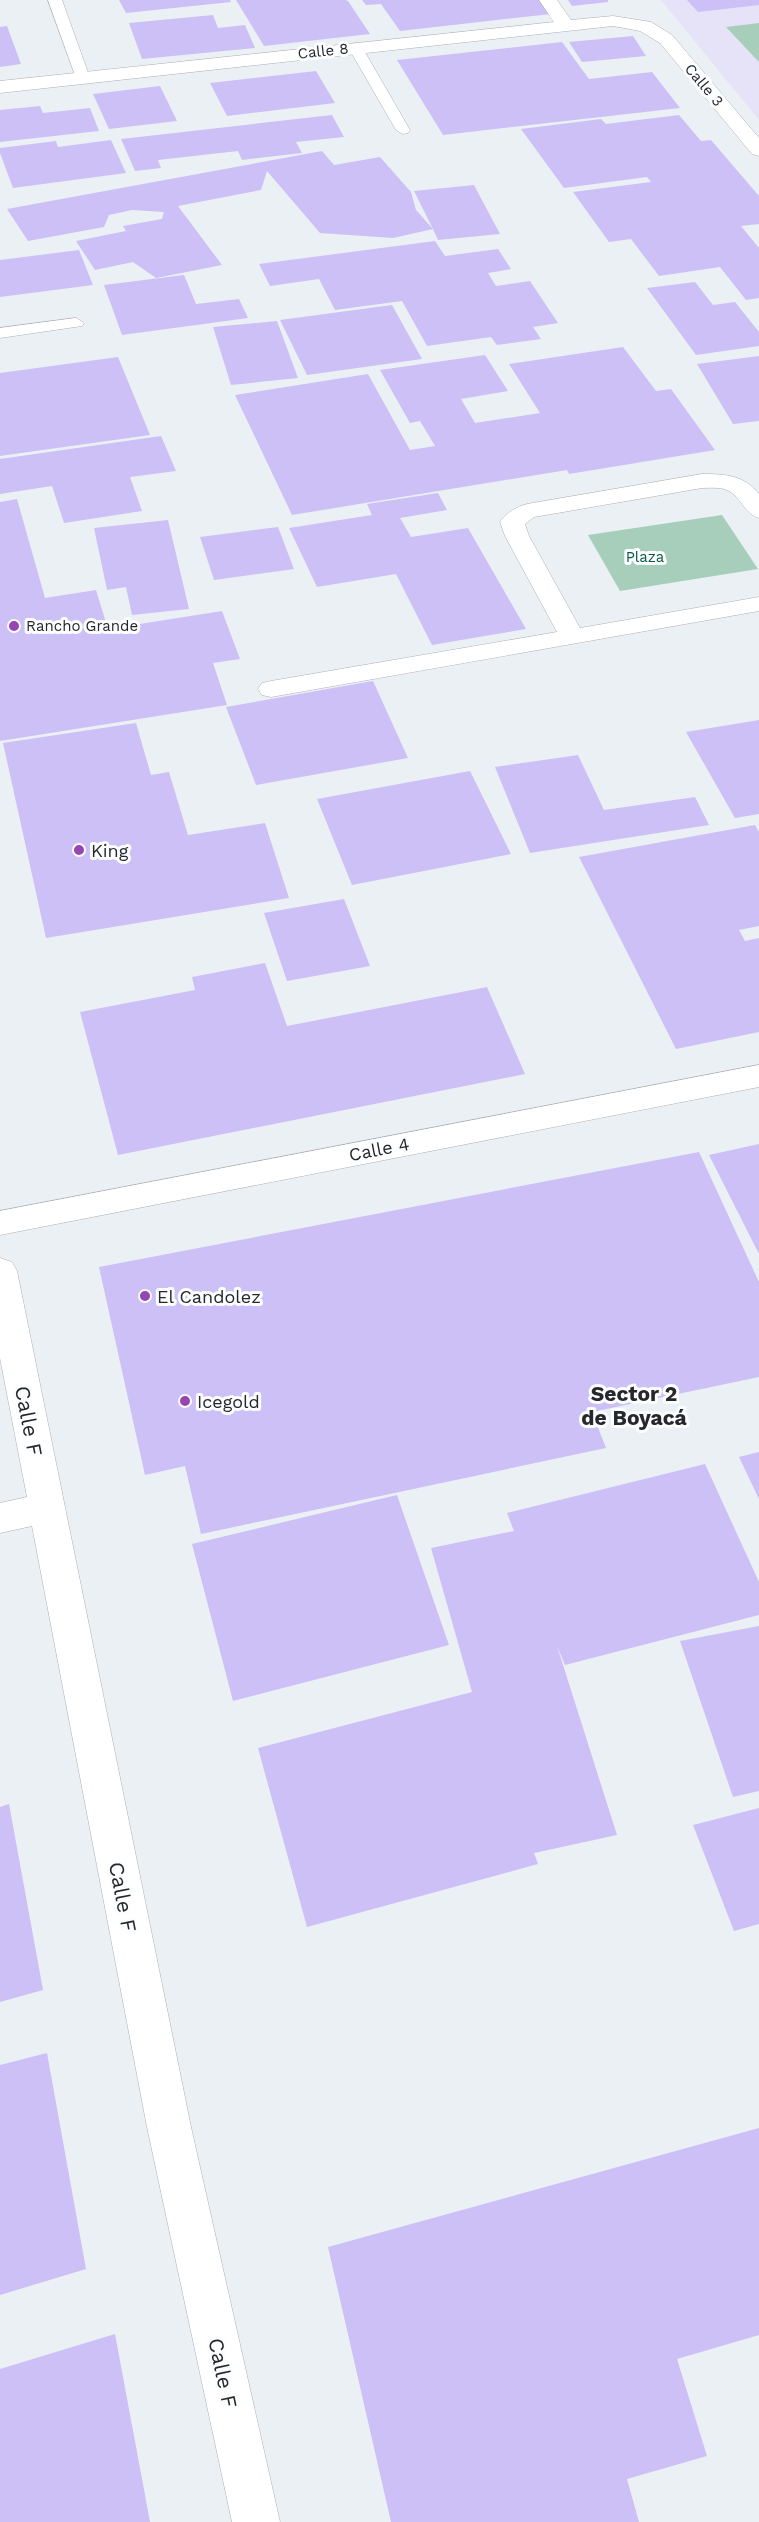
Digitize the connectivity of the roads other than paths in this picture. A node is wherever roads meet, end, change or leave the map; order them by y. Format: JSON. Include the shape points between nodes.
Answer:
{"nodes":[{"id":1,"x":55,"y":0,"type":"edge"},
{"id":2,"x":548,"y":0,"type":"edge"},
{"id":3,"x":566,"y":26,"type":"junction"},
{"id":4,"x":645,"y":26,"type":"joint"},
{"id":5,"x":354,"y":47,"type":"junction"},
{"id":6,"x":83,"y":78,"type":"junction"},
{"id":7,"x":0,"y":87,"type":"edge"},
{"id":8,"x":403,"y":130,"type":"dead end"},
{"id":9,"x":759,"y":150,"type":"edge"},
{"id":10,"x":76,"y":323,"type":"dead end"},
{"id":11,"x":0,"y":333,"type":"edge"},
{"id":12,"x":759,"y":511,"type":"edge"},
{"id":13,"x":759,"y":604,"type":"edge"},
{"id":14,"x":572,"y":636,"type":"junction"},
{"id":15,"x":271,"y":689,"type":"dead end"},
{"id":16,"x":759,"y":1076,"type":"edge"},
{"id":17,"x":0,"y":1223,"type":"edge"},
{"id":18,"x":0,"y":1271,"type":"edge"},
{"id":19,"x":46,"y":1508,"type":"junction"},
{"id":20,"x":0,"y":1518,"type":"edge"},
{"id":21,"x":256,"y":2522,"type":"edge"}],
"edges":[{"from":1,"to":6,"type":"lane"},
{"from":2,"to":3,"type":"street"},
{"from":3,"to":4,"type":"street","name":"Calle 8","via":[[613,21]]},
{"from":3,"to":5,"type":"street","name":"Calle 8"},
{"from":4,"to":9,"type":"street","name":"Calle 3","via":[[666,39]]},
{"from":5,"to":6,"type":"street","name":"Calle 8"},
{"from":5,"to":8,"type":"lane"},
{"from":6,"to":7,"type":"street","name":"Calle 8"},
{"from":10,"to":11,"type":"lane"},
{"from":12,"to":14,"type":"street","via":[[731,481],[702,481],[527,511],[512,522],[517,536]]},
{"from":13,"to":14,"type":"street"},
{"from":14,"to":15,"type":"street"},
{"from":16,"to":17,"type":"street","name":"Calle 4"},
{"from":18,"to":19,"type":"street","name":"Calle F"},
{"from":19,"to":20,"type":"street"},
{"from":19,"to":21,"type":"street","name":"Calle F","via":[[169,2127]]}]}
